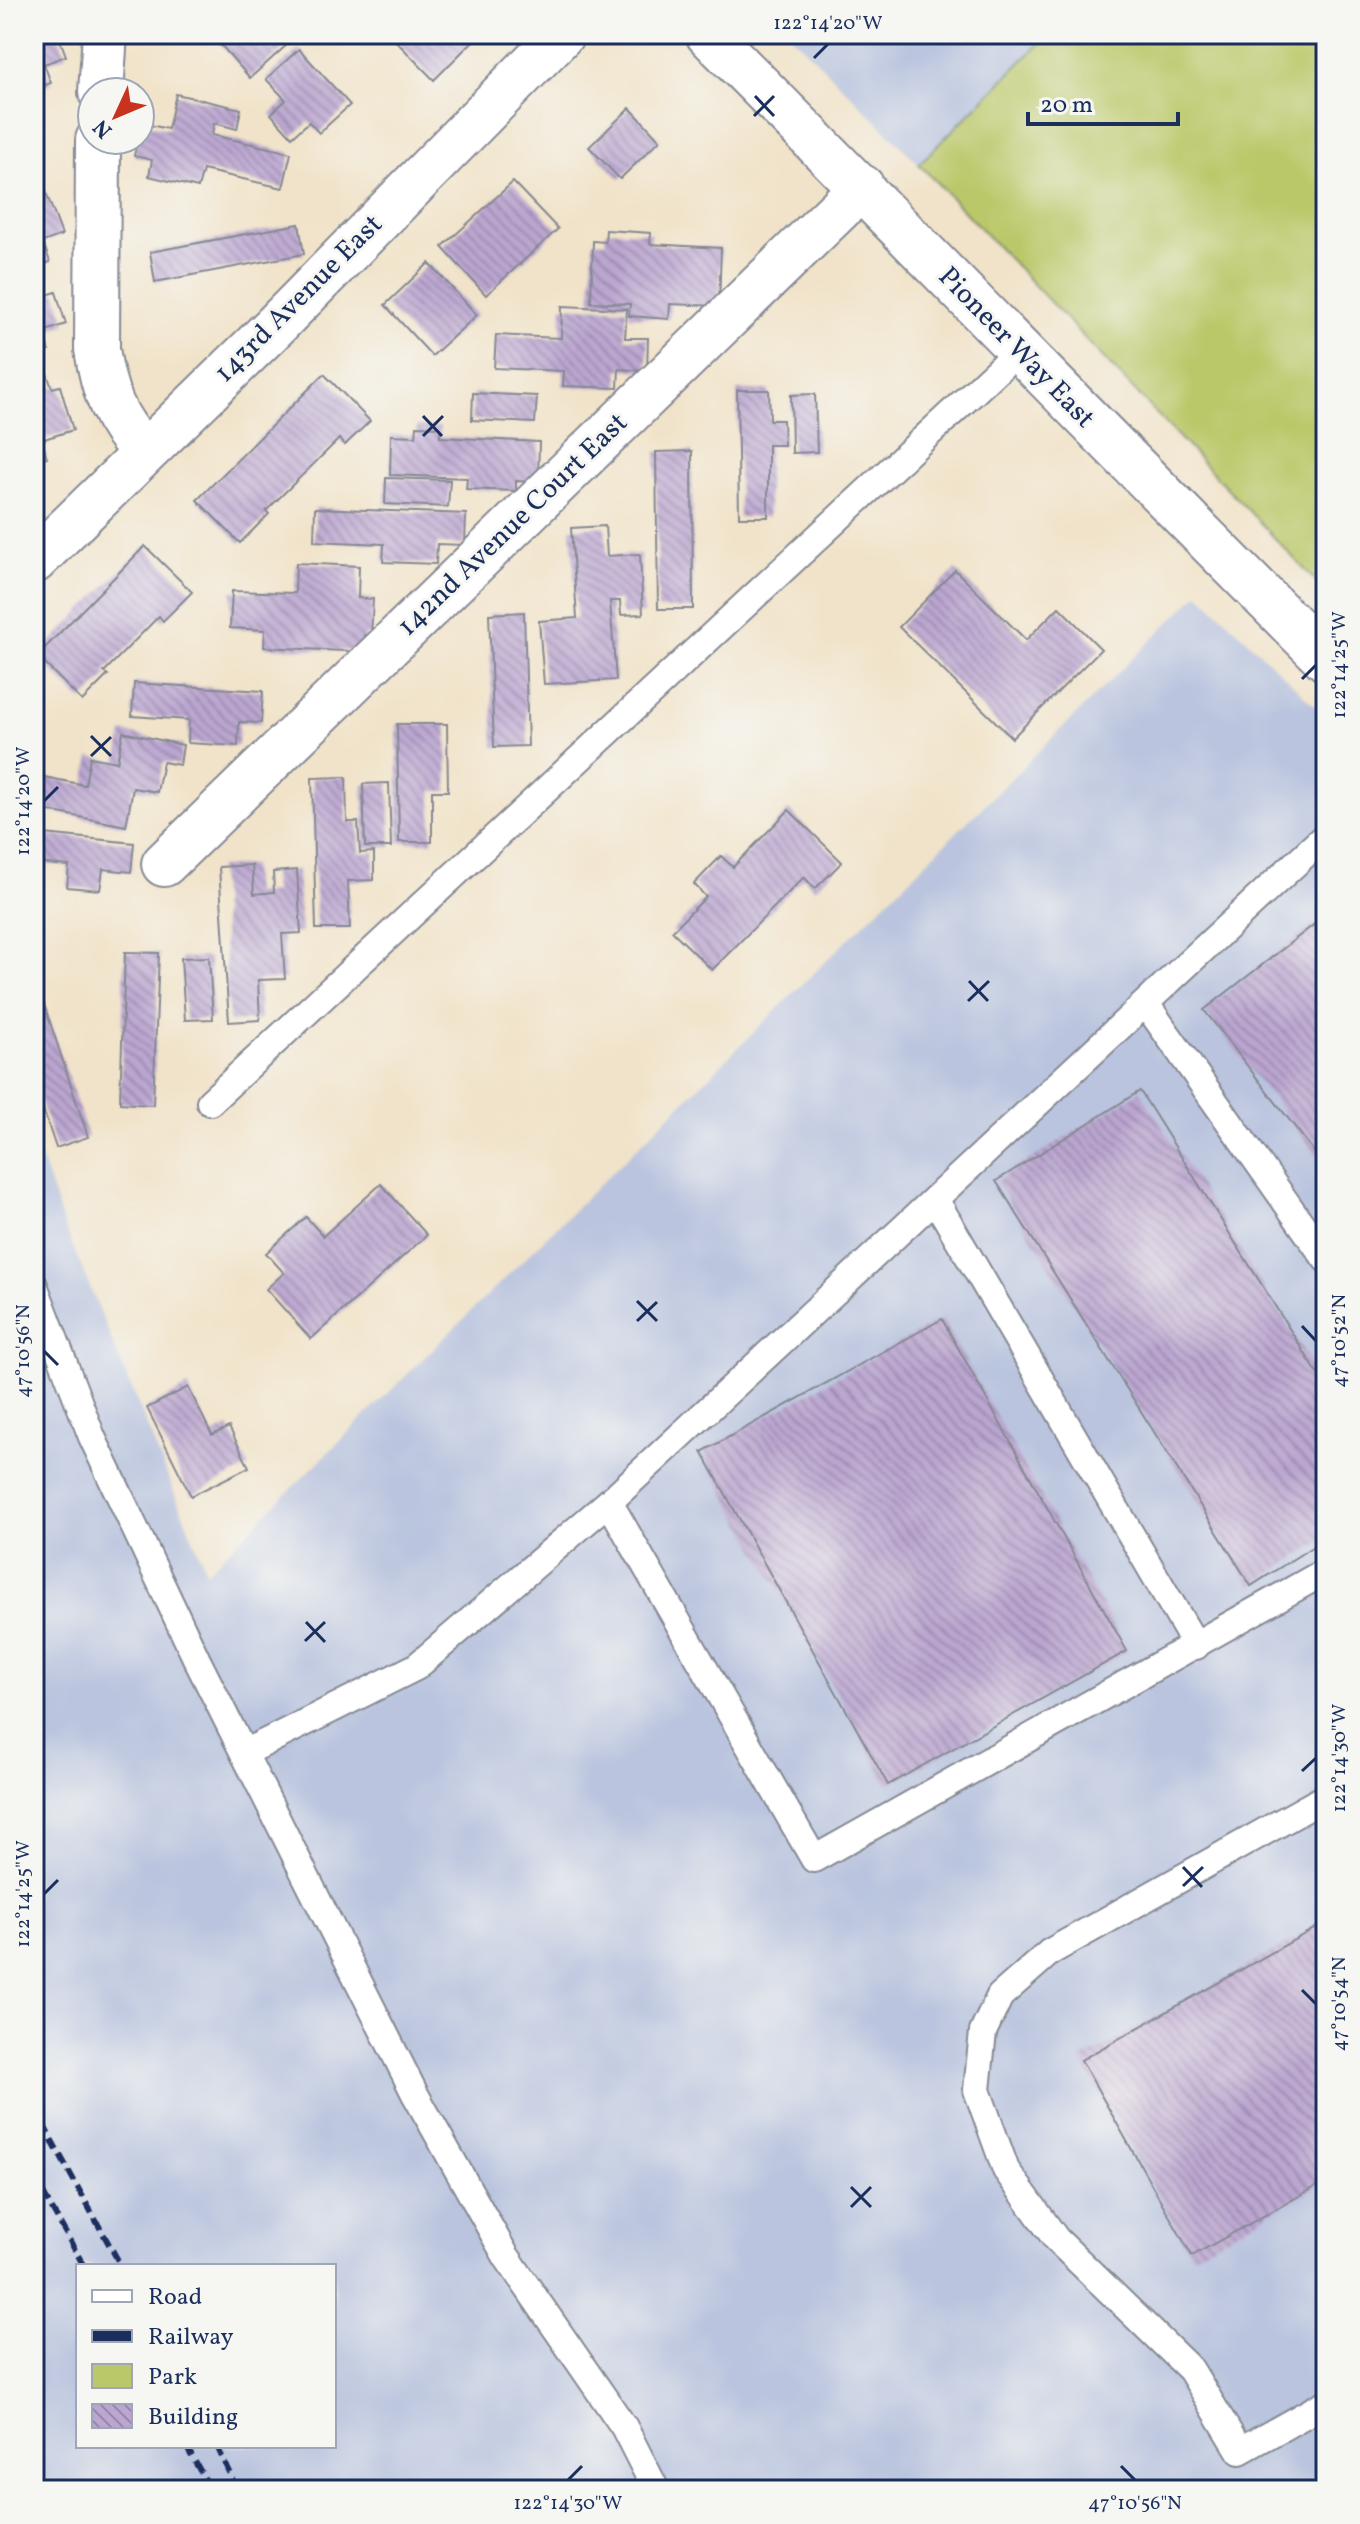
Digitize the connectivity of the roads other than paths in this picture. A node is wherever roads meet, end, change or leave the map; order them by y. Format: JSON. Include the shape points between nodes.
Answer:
{"nodes":[{"id":1,"x":105,"y":34,"type":"edge"},
{"id":2,"x":562,"y":34,"type":"edge"},
{"id":3,"x":717,"y":37,"type":"edge"},
{"id":4,"x":102,"y":76,"type":"edge"},
{"id":5,"x":98,"y":156,"type":"edge"},
{"id":6,"x":862,"y":187,"type":"junction"},
{"id":7,"x":1017,"y":352,"type":"junction"},
{"id":8,"x":144,"y":451,"type":"junction"},
{"id":9,"x":34,"y":561,"type":"edge"},
{"id":10,"x":1326,"y":659,"type":"edge"},
{"id":11,"x":1323,"y":844,"type":"edge"},
{"id":12,"x":164,"y":864,"type":"dead end"},
{"id":13,"x":1146,"y":1004,"type":"junction"},
{"id":14,"x":210,"y":1102,"type":"dead end"},
{"id":15,"x":935,"y":1199,"type":"junction"},
{"id":16,"x":1326,"y":1259,"type":"edge"},
{"id":17,"x":34,"y":1285,"type":"edge"},
{"id":18,"x":609,"y":1502,"type":"junction"},
{"id":19,"x":1326,"y":1571,"type":"edge"},
{"id":20,"x":1196,"y":1646,"type":"junction"},
{"id":21,"x":244,"y":1753,"type":"junction"},
{"id":22,"x":1326,"y":1797,"type":"edge"},
{"id":23,"x":1326,"y":2403,"type":"edge"},
{"id":24,"x":656,"y":2490,"type":"edge"}],
"edges":[{"from":1,"to":4,"type":"street"},
{"from":2,"to":8,"type":"street","name":"143rd Avenue East","via":[[273,328]]},
{"from":3,"to":6,"type":"street","name":"Pioneer Way East"},
{"from":5,"to":8,"type":"street","via":[[94,297],[102,382],[123,430]]},
{"from":6,"to":7,"type":"street","name":"Pioneer Way East"},
{"from":6,"to":12,"type":"street","name":"142nd Avenue Court East"},
{"from":7,"to":10,"type":"street","name":"Pioneer Way East"},
{"from":7,"to":14,"type":"lane"},
{"from":8,"to":9,"type":"street","name":"143rd Avenue East"},
{"from":11,"to":13,"type":"lane"},
{"from":13,"to":15,"type":"lane"},
{"from":13,"to":16,"type":"lane"},
{"from":15,"to":18,"type":"lane"},
{"from":15,"to":20,"type":"lane"},
{"from":17,"to":21,"type":"lane","via":[[92,1437]]},
{"from":18,"to":20,"type":"lane","via":[[814,1859]]},
{"from":18,"to":21,"type":"lane","via":[[416,1667]]},
{"from":19,"to":20,"type":"lane"},
{"from":21,"to":24,"type":"lane","via":[[415,2094],[506,2256],[624,2427]]},
{"from":22,"to":23,"type":"lane","via":[[1050,1952],[1000,1996],[983,2032],[977,2090],[1006,2170],[1056,2239],[1191,2370],[1240,2451]]}]}
